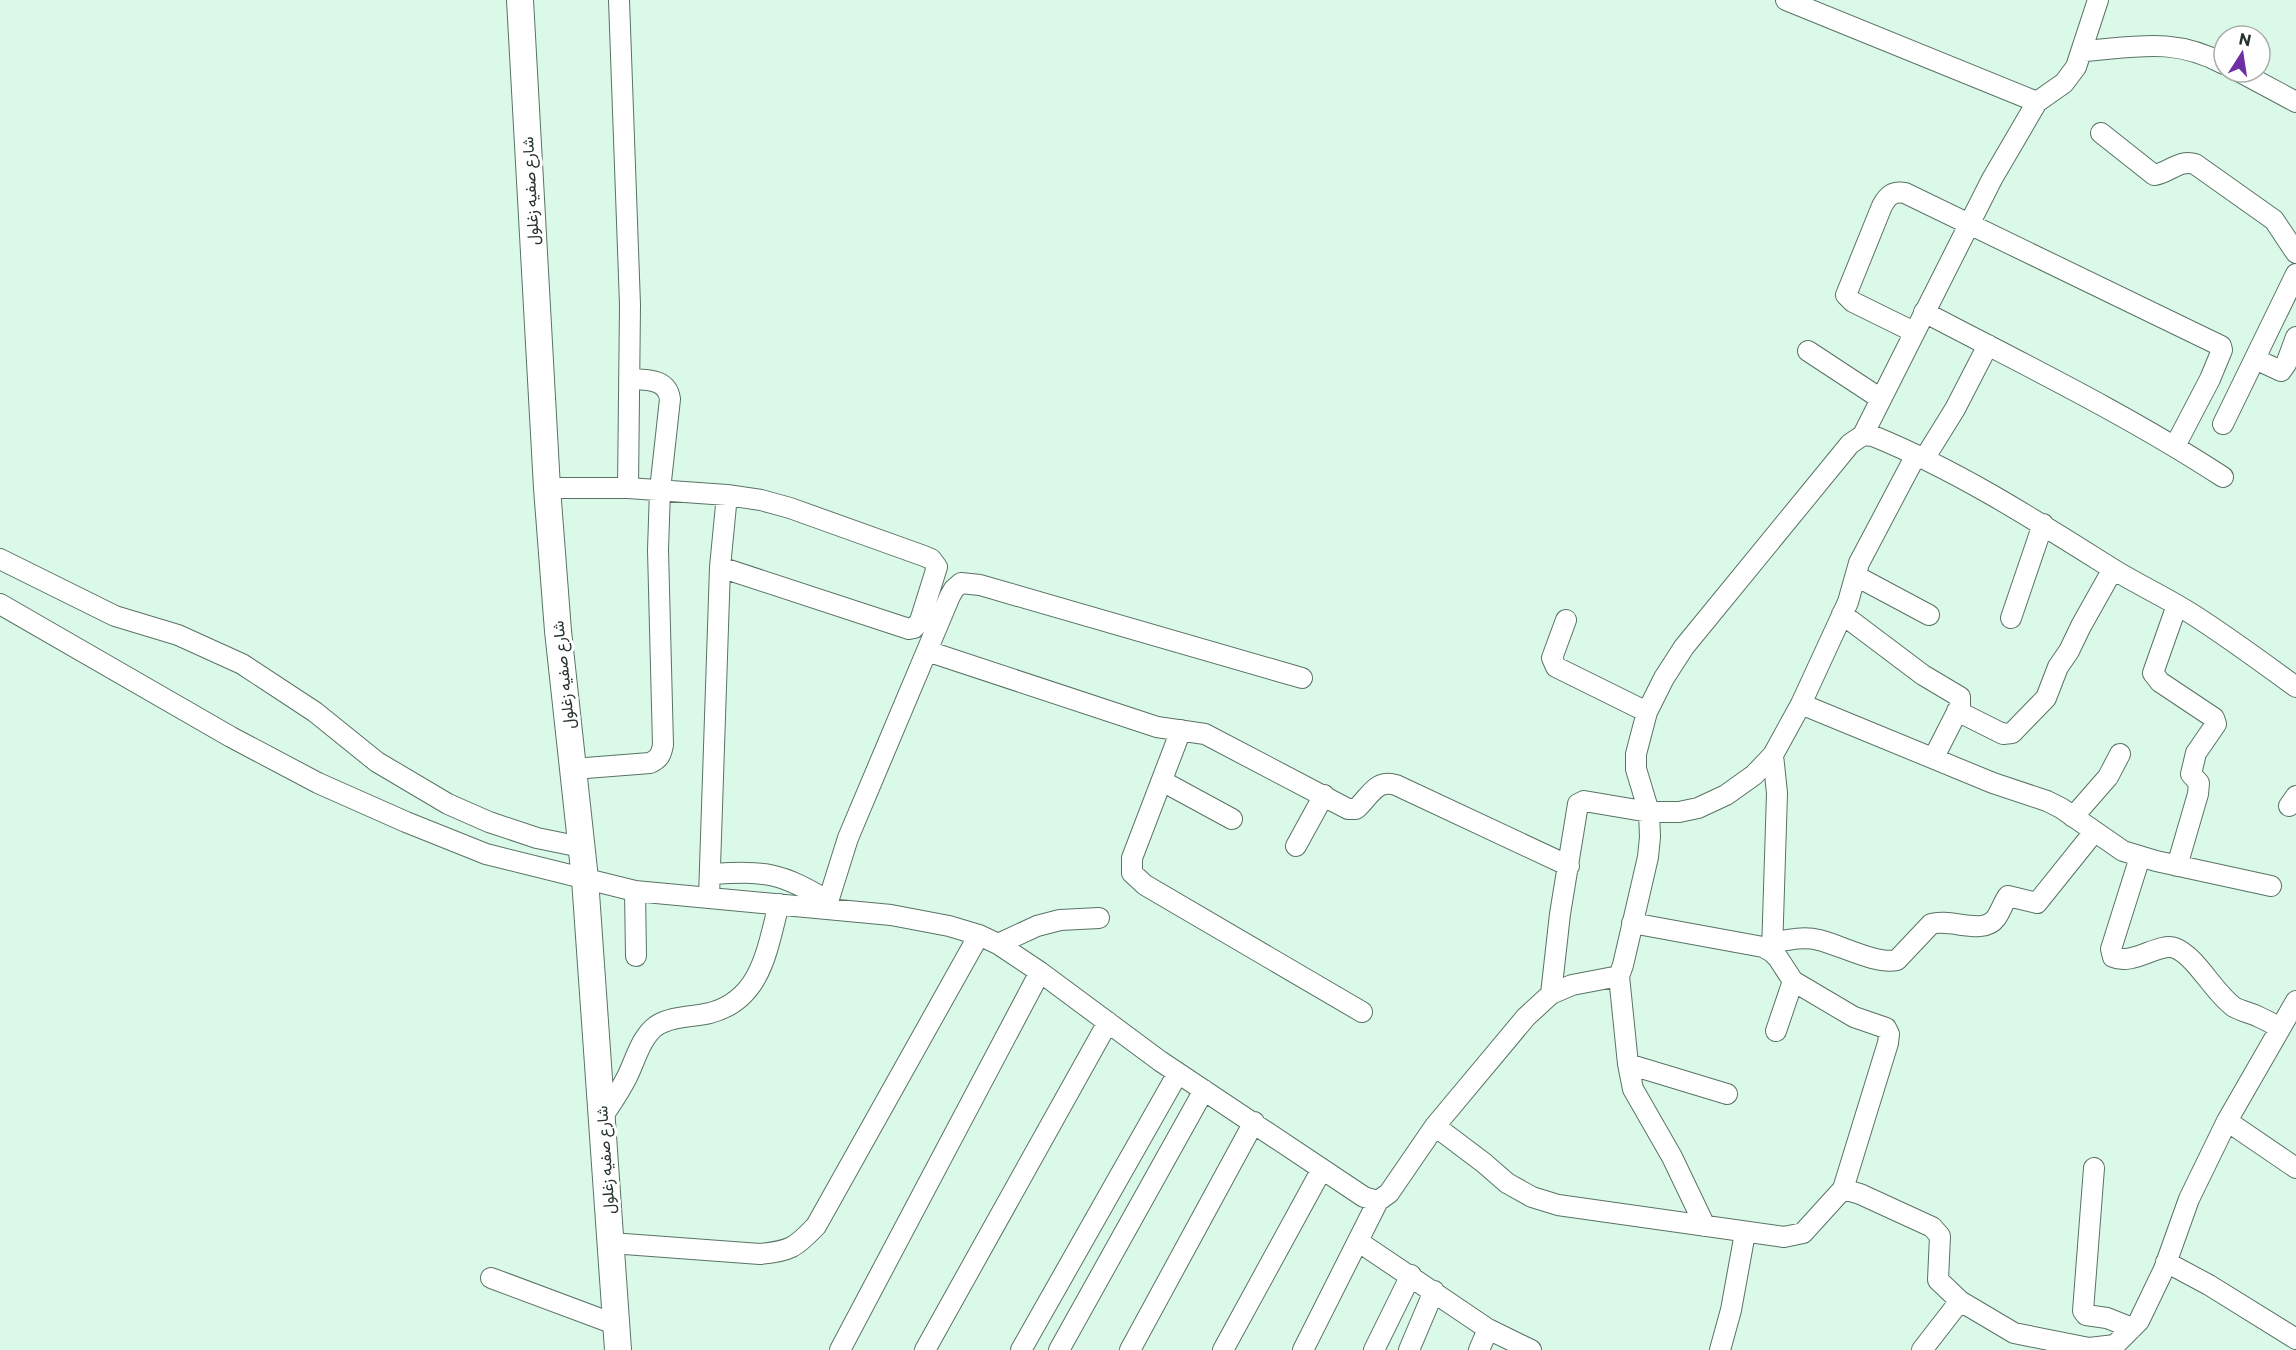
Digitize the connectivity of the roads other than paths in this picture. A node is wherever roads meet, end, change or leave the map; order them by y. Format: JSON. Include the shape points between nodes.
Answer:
{"nodes":[{"id":1,"x":520,"y":0,"type":"edge"},
{"id":2,"x":619,"y":0,"type":"edge"},
{"id":3,"x":1786,"y":0,"type":"edge"},
{"id":4,"x":2098,"y":0,"type":"edge"},
{"id":5,"x":2083,"y":51,"type":"junction"},
{"id":6,"x":2212,"y":59,"type":"edge"},
{"id":7,"x":2262,"y":84,"type":"edge"},
{"id":8,"x":2037,"y":102,"type":"junction"},
{"id":9,"x":2296,"y":102,"type":"edge"},
{"id":10,"x":2101,"y":134,"type":"dead end"},
{"id":11,"x":1968,"y":223,"type":"junction"},
{"id":12,"x":2296,"y":253,"type":"edge"},
{"id":13,"x":2296,"y":274,"type":"edge"},
{"id":14,"x":1924,"y":312,"type":"junction"},
{"id":15,"x":1914,"y":332,"type":"junction"},
{"id":16,"x":1988,"y":345,"type":"junction"},
{"id":17,"x":2294,"y":348,"type":"edge"},
{"id":18,"x":1808,"y":351,"type":"dead end"},
{"id":19,"x":2255,"y":358,"type":"junction"},
{"id":20,"x":629,"y":379,"type":"junction"},
{"id":21,"x":1881,"y":399,"type":"junction"},
{"id":22,"x":2223,"y":424,"type":"dead end"},
{"id":23,"x":1863,"y":435,"type":"junction"},
{"id":24,"x":2175,"y":446,"type":"junction"},
{"id":25,"x":1920,"y":457,"type":"junction"},
{"id":26,"x":2223,"y":477,"type":"dead end"},
{"id":27,"x":547,"y":488,"type":"junction"},
{"id":28,"x":628,"y":488,"type":"junction"},
{"id":29,"x":660,"y":490,"type":"junction"},
{"id":30,"x":727,"y":495,"type":"junction"},
{"id":31,"x":2043,"y":524,"type":"junction"},
{"id":32,"x":0,"y":559,"type":"edge"},
{"id":33,"x":720,"y":567,"type":"junction"},
{"id":34,"x":2113,"y":569,"type":"junction"},
{"id":35,"x":1856,"y":576,"type":"junction"},
{"id":36,"x":0,"y":603,"type":"edge"},
{"id":37,"x":2177,"y":605,"type":"junction"},
{"id":38,"x":1842,"y":614,"type":"junction"},
{"id":39,"x":1929,"y":615,"type":"dead end"},
{"id":40,"x":2011,"y":618,"type":"dead end"},
{"id":41,"x":1566,"y":621,"type":"dead end"},
{"id":42,"x":927,"y":651,"type":"junction"},
{"id":43,"x":1302,"y":678,"type":"dead end"},
{"id":44,"x":2296,"y":687,"type":"edge"},
{"id":45,"x":1801,"y":705,"type":"junction"},
{"id":46,"x":1957,"y":711,"type":"junction"},
{"id":47,"x":1647,"y":712,"type":"junction"},
{"id":48,"x":1182,"y":730,"type":"junction"},
{"id":49,"x":2120,"y":754,"type":"dead end"},
{"id":50,"x":1773,"y":755,"type":"junction"},
{"id":51,"x":1934,"y":757,"type":"junction"},
{"id":52,"x":573,"y":769,"type":"junction"},
{"id":53,"x":1162,"y":781,"type":"junction"},
{"id":54,"x":1324,"y":795,"type":"junction"},
{"id":55,"x":1650,"y":812,"type":"junction"},
{"id":56,"x":2073,"y":817,"type":"junction"},
{"id":57,"x":1232,"y":819,"type":"dead end"},
{"id":58,"x":2094,"y":832,"type":"junction"},
{"id":59,"x":1296,"y":846,"type":"dead end"},
{"id":60,"x":581,"y":848,"type":"junction"},
{"id":61,"x":2140,"y":857,"type":"junction"},
{"id":62,"x":1569,"y":866,"type":"junction"},
{"id":63,"x":2177,"y":866,"type":"junction"},
{"id":64,"x":711,"y":874,"type":"junction"},
{"id":65,"x":585,"y":879,"type":"junction"},
{"id":66,"x":2271,"y":886,"type":"dead end"},
{"id":67,"x":635,"y":891,"type":"junction"},
{"id":68,"x":709,"y":897,"type":"junction"},
{"id":69,"x":779,"y":904,"type":"junction"},
{"id":70,"x":827,"y":904,"type":"junction"},
{"id":71,"x":1099,"y":918,"type":"dead end"},
{"id":72,"x":1632,"y":923,"type":"junction"},
{"id":73,"x":979,"y":935,"type":"junction"},
{"id":74,"x":998,"y":944,"type":"junction"},
{"id":75,"x":1772,"y":948,"type":"junction"},
{"id":76,"x":636,"y":956,"type":"dead end"},
{"id":77,"x":1040,"y":972,"type":"junction"},
{"id":78,"x":1619,"y":975,"type":"junction"},
{"id":79,"x":1793,"y":981,"type":"junction"},
{"id":80,"x":1551,"y":994,"type":"junction"},
{"id":81,"x":2296,"y":1001,"type":"edge"},
{"id":82,"x":1362,"y":1012,"type":"dead end"},
{"id":83,"x":1108,"y":1023,"type":"junction"},
{"id":84,"x":2280,"y":1028,"type":"junction"},
{"id":85,"x":1776,"y":1032,"type":"dead end"},
{"id":86,"x":1628,"y":1064,"type":"junction"},
{"id":87,"x":1178,"y":1073,"type":"junction"},
{"id":88,"x":1204,"y":1090,"type":"junction"},
{"id":89,"x":1727,"y":1094,"type":"dead end"},
{"id":90,"x":603,"y":1116,"type":"junction"},
{"id":91,"x":2227,"y":1121,"type":"junction"},
{"id":92,"x":1254,"y":1122,"type":"junction"},
{"id":93,"x":1435,"y":1126,"type":"junction"},
{"id":94,"x":2094,"y":1167,"type":"dead end"},
{"id":95,"x":2296,"y":1168,"type":"edge"},
{"id":96,"x":1322,"y":1169,"type":"junction"},
{"id":97,"x":1842,"y":1189,"type":"junction"},
{"id":98,"x":1378,"y":1201,"type":"junction"},
{"id":99,"x":1705,"y":1226,"type":"junction"},
{"id":100,"x":1745,"y":1233,"type":"junction"},
{"id":101,"x":1359,"y":1242,"type":"junction"},
{"id":102,"x":611,"y":1243,"type":"junction"},
{"id":103,"x":2166,"y":1262,"type":"junction"},
{"id":104,"x":1411,"y":1275,"type":"junction"},
{"id":105,"x":491,"y":1278,"type":"dead end"},
{"id":106,"x":1434,"y":1291,"type":"junction"},
{"id":107,"x":1960,"y":1301,"type":"junction"},
{"id":108,"x":617,"y":1325,"type":"junction"},
{"id":109,"x":2132,"y":1328,"type":"junction"},
{"id":110,"x":1488,"y":1329,"type":"junction"},
{"id":111,"x":2296,"y":1339,"type":"edge"},
{"id":112,"x":2028,"y":1344,"type":"edge"},
{"id":113,"x":2296,"y":1346,"type":"edge"},
{"id":114,"x":618,"y":1350,"type":"edge"},
{"id":115,"x":840,"y":1350,"type":"edge"},
{"id":116,"x":925,"y":1350,"type":"edge"},
{"id":117,"x":1021,"y":1350,"type":"edge"},
{"id":118,"x":1059,"y":1350,"type":"edge"},
{"id":119,"x":1130,"y":1350,"type":"edge"},
{"id":120,"x":1224,"y":1350,"type":"edge"},
{"id":121,"x":1303,"y":1350,"type":"edge"},
{"id":122,"x":1374,"y":1350,"type":"edge"},
{"id":123,"x":1409,"y":1350,"type":"edge"},
{"id":124,"x":1479,"y":1350,"type":"edge"},
{"id":125,"x":1532,"y":1350,"type":"edge"},
{"id":126,"x":1720,"y":1350,"type":"edge"},
{"id":127,"x":1922,"y":1350,"type":"edge"},
{"id":128,"x":2293,"y":1350,"type":"edge"}],
"edges":[{"from":1,"to":27,"type":"street","name":"شارع صفيه زغلول"},
{"from":2,"to":20,"type":"street"},
{"from":3,"to":8,"type":"street"},
{"from":4,"to":5,"type":"street"},
{"from":5,"to":6,"type":"street","via":[[2168,45]]},
{"from":5,"to":8,"type":"street","via":[[2064,83]]},
{"from":7,"to":9,"type":"street"},
{"from":8,"to":11,"type":"street"},
{"from":10,"to":12,"type":"street","via":[[2154,175],[2164,174],[2180,163],[2195,164],[2274,220]]},
{"from":11,"to":14,"type":"street"},
{"from":11,"to":15,"type":"street","via":[[1897,192],[1882,206],[1846,295],[1853,303]]},
{"from":11,"to":24,"type":"street","via":[[2221,346],[2210,379]]},
{"from":13,"to":19,"type":"street"},
{"from":14,"to":15,"type":"street"},
{"from":14,"to":16,"type":"street"},
{"from":15,"to":21,"type":"street"},
{"from":16,"to":24,"type":"street"},
{"from":16,"to":25,"type":"street","via":[[1955,409]]},
{"from":17,"to":19,"type":"street","via":[[2281,371]]},
{"from":18,"to":21,"type":"street"},
{"from":19,"to":22,"type":"street"},
{"from":20,"to":28,"type":"street"},
{"from":20,"to":29,"type":"street","via":[[656,381],[669,391]]},
{"from":21,"to":23,"type":"street"},
{"from":23,"to":25,"type":"street","via":[[1874,436]]},
{"from":23,"to":47,"type":"street","via":[[1850,444],[1697,629]]},
{"from":24,"to":26,"type":"street"},
{"from":25,"to":31,"type":"street"},
{"from":25,"to":35,"type":"street","via":[[1859,563]]},
{"from":27,"to":28,"type":"street"},
{"from":27,"to":52,"type":"street","name":"شارع صفيه زغلول"},
{"from":28,"to":29,"type":"street"},
{"from":29,"to":30,"type":"street"},
{"from":29,"to":52,"type":"street","via":[[662,754],[650,763]]},
{"from":30,"to":33,"type":"street"},
{"from":30,"to":33,"type":"street","via":[[790,508],[924,556],[935,563],[937,573],[918,626],[909,629]]},
{"from":31,"to":34,"type":"street"},
{"from":31,"to":40,"type":"street"},
{"from":32,"to":60,"type":"street","via":[[115,616],[178,635],[242,663],[315,712],[377,762],[448,804],[537,838]]},
{"from":33,"to":64,"type":"street"},
{"from":34,"to":37,"type":"street"},
{"from":34,"to":46,"type":"street","via":[[2058,667],[2046,698],[2012,733],[2002,734]]},
{"from":35,"to":38,"type":"street"},
{"from":35,"to":39,"type":"street"},
{"from":36,"to":65,"type":"street","via":[[318,783],[486,854]]},
{"from":37,"to":44,"type":"street"},
{"from":37,"to":63,"type":"street","via":[[2153,673],[2160,682],[2214,718],[2216,724],[2196,753],[2191,774],[2199,783],[2198,794]]},
{"from":38,"to":45,"type":"street"},
{"from":38,"to":46,"type":"street","via":[[1923,675],[1957,694]]},
{"from":41,"to":47,"type":"street","via":[[1551,658],[1556,667]]},
{"from":42,"to":43,"type":"street","via":[[954,589],[961,583],[970,583]]},
{"from":42,"to":48,"type":"street","via":[[1157,727]]},
{"from":42,"to":70,"type":"street","via":[[848,838]]},
{"from":45,"to":50,"type":"street"},
{"from":45,"to":51,"type":"street"},
{"from":46,"to":51,"type":"street"},
{"from":47,"to":55,"type":"street","via":[[1636,769]]},
{"from":48,"to":53,"type":"street"},
{"from":48,"to":54,"type":"street","via":[[1205,734]]},
{"from":49,"to":56,"type":"street","via":[[2108,777]]},
{"from":50,"to":55,"type":"street","via":[[1726,795],[1698,808]]},
{"from":50,"to":75,"type":"street","via":[[1777,793]]},
{"from":51,"to":56,"type":"street","via":[[2047,801]]},
{"from":52,"to":60,"type":"street","name":"شارع صفيه زغلول"},
{"from":53,"to":57,"type":"street"},
{"from":53,"to":82,"type":"street","via":[[1132,858],[1136,879]]},
{"from":54,"to":59,"type":"street"},
{"from":54,"to":62,"type":"street","via":[[1352,810],[1378,785],[1396,785]]},
{"from":55,"to":62,"type":"street","via":[[1580,802]]},
{"from":55,"to":72,"type":"street","via":[[1648,857]]},
{"from":56,"to":58,"type":"street"},
{"from":58,"to":61,"type":"street"},
{"from":58,"to":75,"type":"street","via":[[2037,903],[2008,896],[1995,919],[1982,927],[1931,924],[1897,960],[1878,959],[1817,939],[1800,938]]},
{"from":60,"to":65,"type":"street","name":"شارع صفيه زغلول"},
{"from":61,"to":63,"type":"street"},
{"from":61,"to":84,"type":"street","via":[[2111,949],[2113,957],[2121,959],[2174,948],[2185,954],[2235,1007]]},
{"from":62,"to":80,"type":"street"},
{"from":63,"to":66,"type":"street"},
{"from":64,"to":68,"type":"street"},
{"from":64,"to":70,"type":"street","via":[[774,875],[803,886]]},
{"from":65,"to":67,"type":"street"},
{"from":65,"to":90,"type":"street","name":"شارع صفيه زغلول"},
{"from":67,"to":68,"type":"street"},
{"from":67,"to":76,"type":"street"},
{"from":68,"to":69,"type":"street"},
{"from":69,"to":70,"type":"street"},
{"from":69,"to":90,"type":"street","via":[[764,960],[746,994],[711,1013],[657,1025],[646,1036]]},
{"from":70,"to":73,"type":"street"},
{"from":71,"to":74,"type":"street","via":[[1060,920]]},
{"from":72,"to":75,"type":"street"},
{"from":72,"to":78,"type":"street"},
{"from":73,"to":74,"type":"street"},
{"from":73,"to":102,"type":"street","via":[[816,1226],[800,1243],[784,1252],[760,1254]]},
{"from":74,"to":77,"type":"street"},
{"from":75,"to":79,"type":"street"},
{"from":77,"to":83,"type":"street"},
{"from":77,"to":115,"type":"street"},
{"from":78,"to":80,"type":"street","via":[[1572,985]]},
{"from":78,"to":86,"type":"street"},
{"from":79,"to":85,"type":"street"},
{"from":79,"to":97,"type":"street","via":[[1854,1017],[1886,1028],[1889,1034]]},
{"from":80,"to":93,"type":"street","via":[[1526,1017]]},
{"from":81,"to":84,"type":"street"},
{"from":83,"to":87,"type":"street"},
{"from":83,"to":116,"type":"street"},
{"from":84,"to":91,"type":"street"},
{"from":86,"to":89,"type":"street"},
{"from":86,"to":99,"type":"street","via":[[1633,1089]]},
{"from":87,"to":88,"type":"street"},
{"from":87,"to":117,"type":"street"},
{"from":88,"to":92,"type":"street"},
{"from":88,"to":118,"type":"street"},
{"from":90,"to":102,"type":"street","name":"شارع صفيه زغلول"},
{"from":91,"to":95,"type":"street"},
{"from":91,"to":103,"type":"street","via":[[2189,1199]]},
{"from":92,"to":96,"type":"street"},
{"from":92,"to":119,"type":"street"},
{"from":93,"to":98,"type":"street","via":[[1389,1193]]},
{"from":93,"to":99,"type":"street","via":[[1507,1183],[1532,1197],[1558,1205]]},
{"from":94,"to":109,"type":"street","via":[[2084,1311],[2086,1315]]},
{"from":96,"to":98,"type":"street","via":[[1364,1197]]},
{"from":96,"to":120,"type":"street"},
{"from":97,"to":100,"type":"street","via":[[1803,1233],[1784,1237]]},
{"from":97,"to":107,"type":"street","via":[[1932,1227],[1940,1236],[1938,1280]]},
{"from":98,"to":101,"type":"street"},
{"from":99,"to":100,"type":"street"},
{"from":100,"to":126,"type":"street"},
{"from":101,"to":104,"type":"street"},
{"from":101,"to":121,"type":"street"},
{"from":102,"to":108,"type":"street","name":"شارع صفيه زغلول"},
{"from":103,"to":109,"type":"street","via":[[2139,1321]]},
{"from":103,"to":111,"type":"street"},
{"from":104,"to":106,"type":"street"},
{"from":104,"to":122,"type":"street"},
{"from":105,"to":108,"type":"street"},
{"from":106,"to":110,"type":"street"},
{"from":106,"to":123,"type":"street"},
{"from":107,"to":112,"type":"street"},
{"from":107,"to":127,"type":"street"},
{"from":108,"to":114,"type":"street","name":"شارع صفيه زغلول"},
{"from":109,"to":112,"type":"street","via":[[2115,1345],[2107,1347]]},
{"from":110,"to":124,"type":"street"},
{"from":110,"to":125,"type":"street"},
{"from":113,"to":128,"type":"street"}]}
